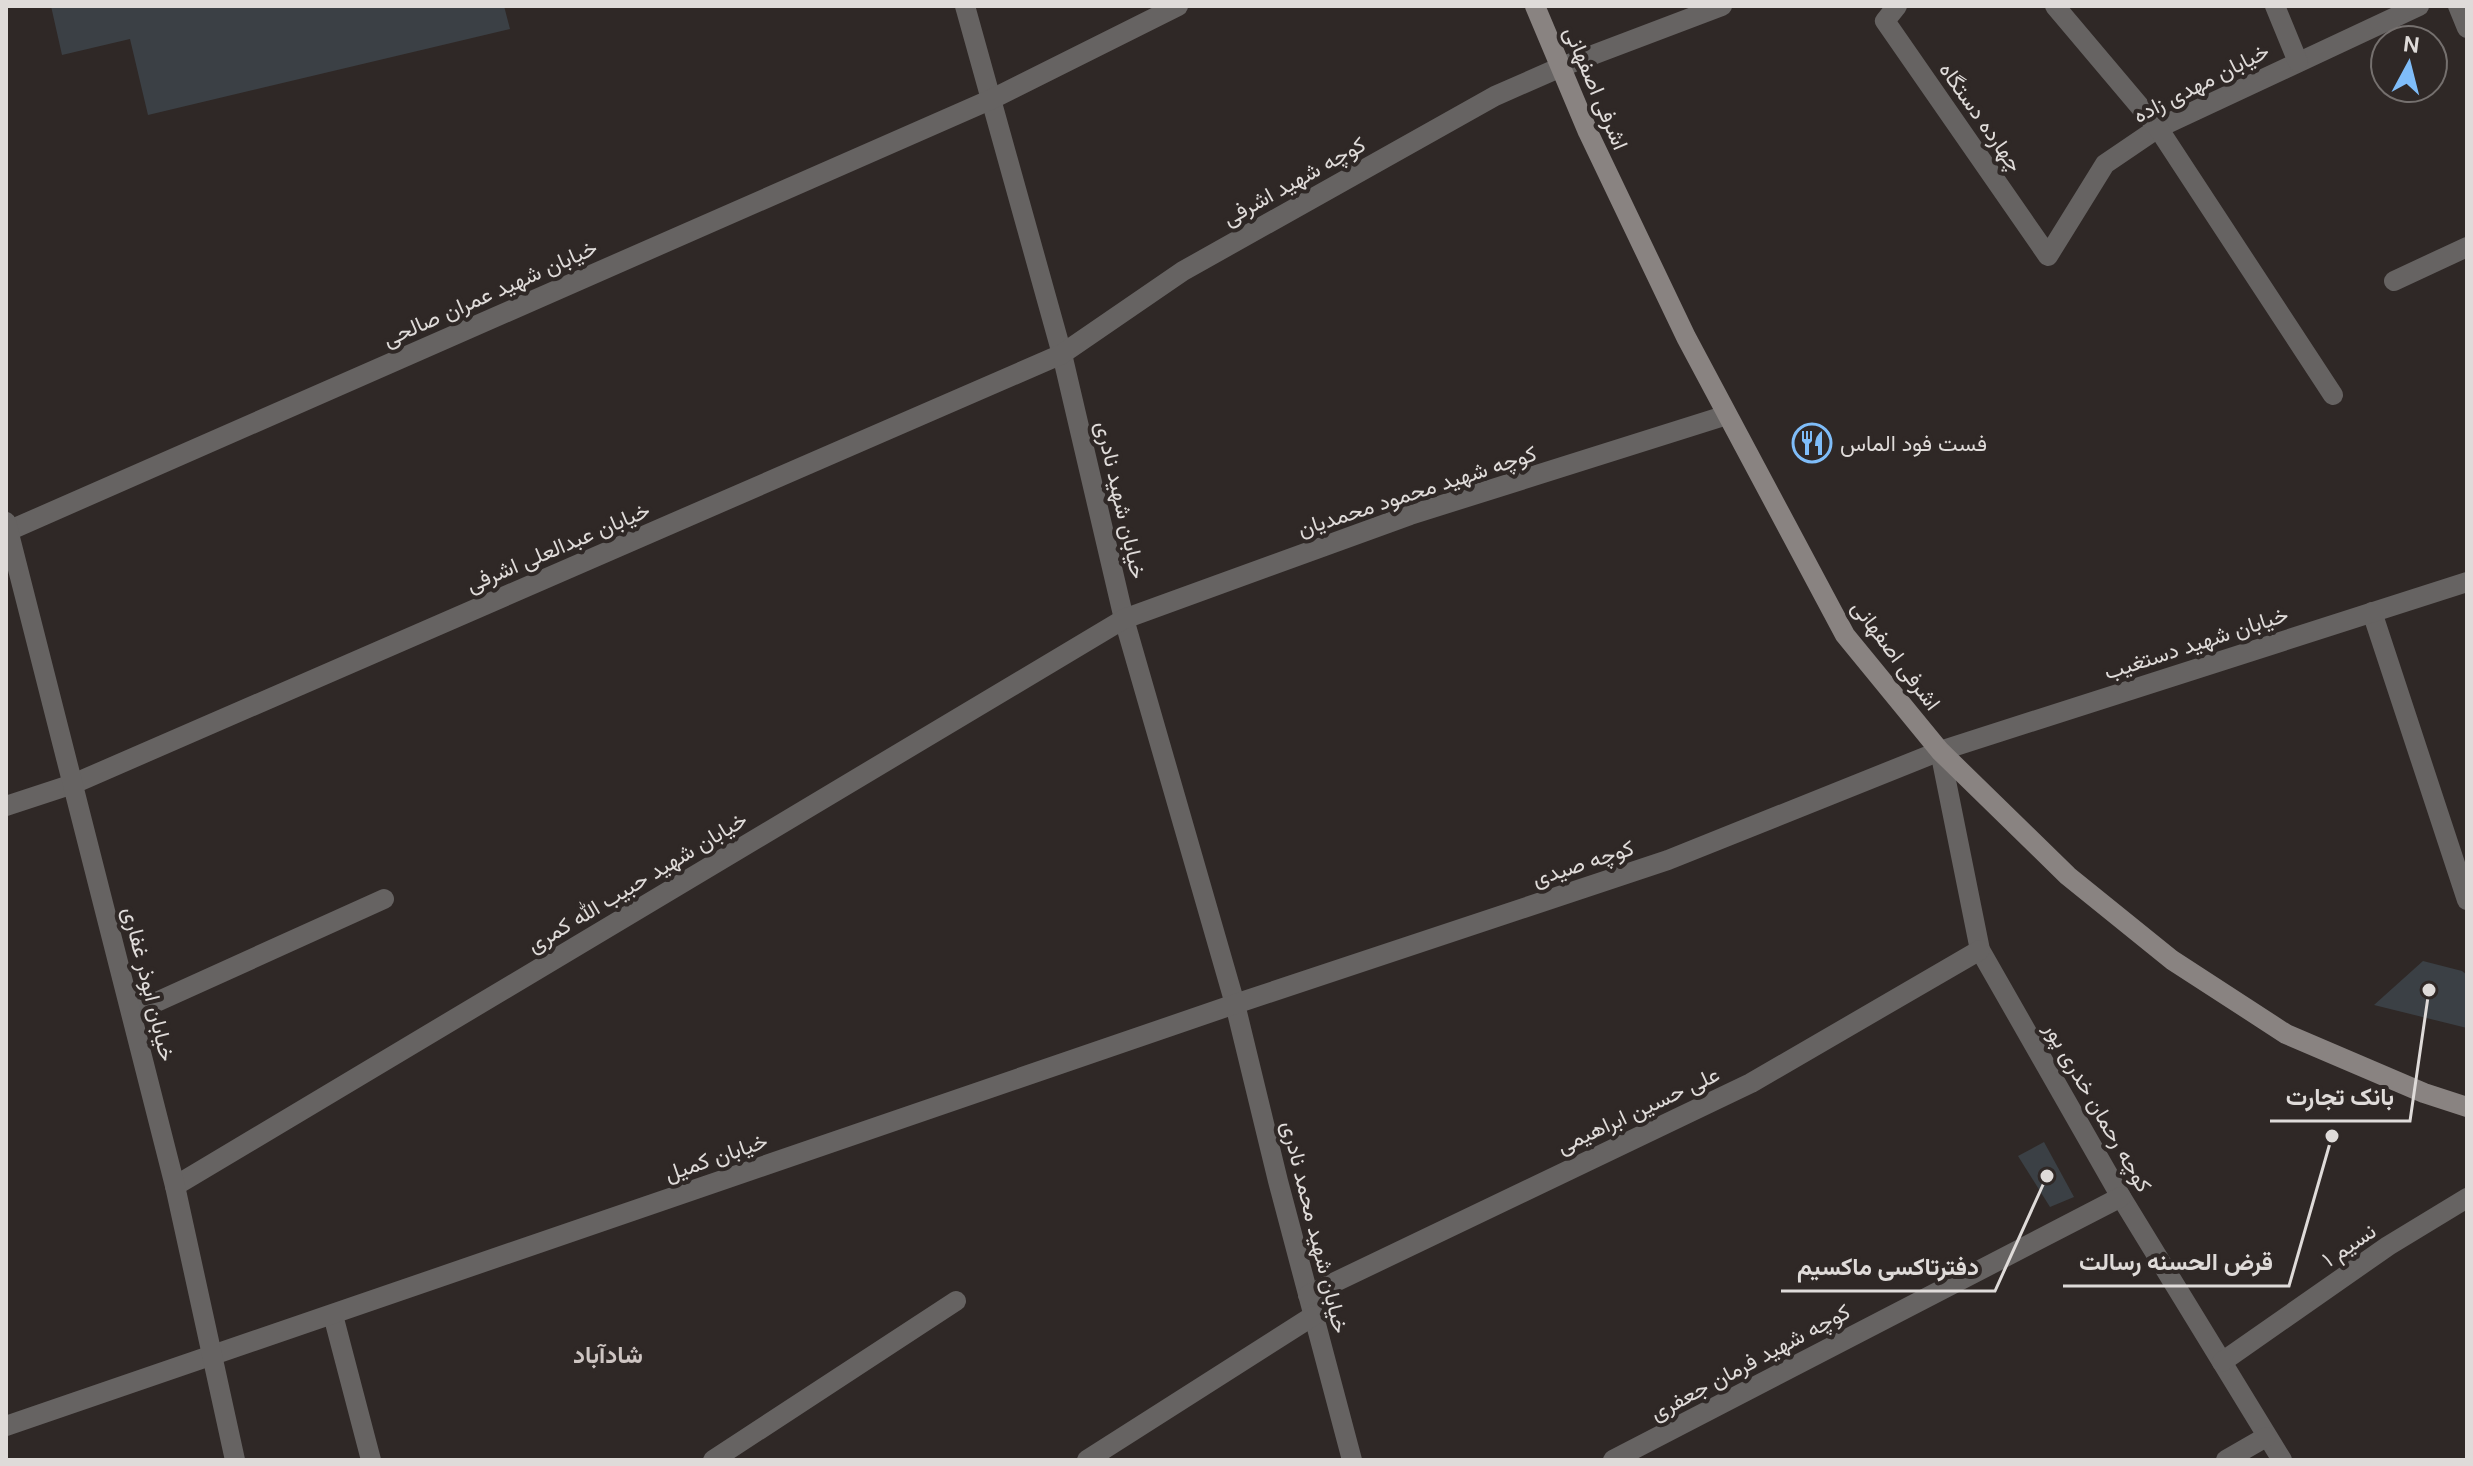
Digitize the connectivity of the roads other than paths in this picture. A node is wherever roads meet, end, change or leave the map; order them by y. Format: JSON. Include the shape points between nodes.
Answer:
{"nodes":[{"id":1,"x":965,"y":6,"type":"edge"},
{"id":2,"x":1178,"y":6,"type":"edge"},
{"id":3,"x":1535,"y":6,"type":"edge"},
{"id":4,"x":1722,"y":6,"type":"edge"},
{"id":5,"x":1897,"y":6,"type":"edge"},
{"id":6,"x":2055,"y":6,"type":"edge"},
{"id":7,"x":2275,"y":6,"type":"edge"},
{"id":8,"x":2419,"y":6,"type":"edge"},
{"id":9,"x":2458,"y":6,"type":"edge"},
{"id":10,"x":1142,"y":14,"type":"edge"},
{"id":11,"x":2467,"y":28,"type":"edge"},
{"id":12,"x":2298,"y":62,"type":"junction"},
{"id":13,"x":1561,"y":67,"type":"junction"},
{"id":14,"x":992,"y":99,"type":"junction"},
{"id":15,"x":2158,"y":128,"type":"junction"},
{"id":16,"x":2467,"y":247,"type":"edge"},
{"id":17,"x":2048,"y":256,"type":"joint"},
{"id":18,"x":2394,"y":281,"type":"dead end"},
{"id":19,"x":1062,"y":354,"type":"junction"},
{"id":20,"x":2333,"y":395,"type":"dead end"},
{"id":21,"x":1727,"y":415,"type":"junction"},
{"id":22,"x":7,"y":526,"type":"edge"},
{"id":23,"x":2467,"y":582,"type":"edge"},
{"id":24,"x":2372,"y":612,"type":"junction"},
{"id":25,"x":1124,"y":619,"type":"junction"},
{"id":26,"x":1940,"y":751,"type":"junction"},
{"id":27,"x":73,"y":784,"type":"junction"},
{"id":28,"x":6,"y":806,"type":"edge"},
{"id":29,"x":384,"y":899,"type":"dead end"},
{"id":30,"x":2467,"y":900,"type":"edge"},
{"id":31,"x":1980,"y":950,"type":"junction"},
{"id":32,"x":1235,"y":1004,"type":"junction"},
{"id":33,"x":132,"y":1013,"type":"junction"},
{"id":34,"x":2467,"y":1107,"type":"edge"},
{"id":35,"x":175,"y":1186,"type":"junction"},
{"id":36,"x":2121,"y":1197,"type":"junction"},
{"id":37,"x":2467,"y":1198,"type":"edge"},
{"id":38,"x":1308,"y":1295,"type":"junction"},
{"id":39,"x":956,"y":1301,"type":"dead end"},
{"id":40,"x":333,"y":1315,"type":"junction"},
{"id":41,"x":1313,"y":1316,"type":"junction"},
{"id":42,"x":213,"y":1356,"type":"junction"},
{"id":43,"x":2222,"y":1362,"type":"junction"},
{"id":44,"x":6,"y":1426,"type":"edge"},
{"id":45,"x":2266,"y":1437,"type":"junction"},
{"id":46,"x":235,"y":1460,"type":"edge"},
{"id":47,"x":371,"y":1460,"type":"edge"},
{"id":48,"x":713,"y":1460,"type":"edge"},
{"id":49,"x":1087,"y":1460,"type":"edge"},
{"id":50,"x":1352,"y":1460,"type":"edge"},
{"id":51,"x":1613,"y":1460,"type":"edge"},
{"id":52,"x":2226,"y":1460,"type":"edge"},
{"id":53,"x":2282,"y":1460,"type":"edge"}],
"edges":[{"from":1,"to":14,"type":"street","name":"خیابان شهید نادری"},
{"from":2,"to":10,"type":"street","name":"خیابان شهید عمران صالحی"},
{"from":3,"to":13,"type":"main road","name":"اشرفی اصفهانی"},
{"from":4,"to":13,"type":"street","name":"کوچه شهید اشرفی"},
{"from":5,"to":17,"type":"street","name":"چهارده دستگاه","via":[[1885,21]]},
{"from":6,"to":15,"type":"street"},
{"from":7,"to":12,"type":"street"},
{"from":8,"to":12,"type":"street","name":"خیابان مهدی زاده"},
{"from":9,"to":11,"type":"street"},
{"from":10,"to":14,"type":"street","name":"خیابان شهید عمران صالحی"},
{"from":12,"to":15,"type":"street","name":"خیابان مهدی زاده"},
{"from":13,"to":19,"type":"street","name":"کوچه شهید اشرفی","via":[[1495,96],[1183,271]]},
{"from":13,"to":21,"type":"main road","name":"اشرفی اصفهانی","via":[[1607,173]]},
{"from":14,"to":19,"type":"street","name":"خیابان شهید نادری"},
{"from":14,"to":22,"type":"street","name":"خیابان شهید عمران صالحی"},
{"from":15,"to":17,"type":"street","name":"خیابان مهدی زاده","via":[[2105,164]]},
{"from":15,"to":20,"type":"street"},
{"from":16,"to":18,"type":"street"},
{"from":19,"to":25,"type":"street","name":"خیابان شهید نادری"},
{"from":19,"to":27,"type":"street","name":"خیابان عبدالعلی اشرفی"},
{"from":21,"to":25,"type":"street","name":"کوچه شهید محمود محمدیان","via":[[1410,515]]},
{"from":21,"to":26,"type":"main road","name":"اشرفی اصفهانی","via":[[1845,635]]},
{"from":22,"to":27,"type":"street","name":"خیابان ابوذر غفاری"},
{"from":23,"to":24,"type":"street","name":"خیابان شهید دستغیب"},
{"from":24,"to":26,"type":"street","name":"خیابان شهید دستغیب"},
{"from":24,"to":30,"type":"street"},
{"from":25,"to":32,"type":"street","name":"خیابان شهید نادری"},
{"from":25,"to":35,"type":"street","name":"خیابان شهید حبیب الله کمری"},
{"from":26,"to":31,"type":"street","name":"کوچه رحمان خدری پور"},
{"from":26,"to":32,"type":"street","name":"کوچه صیدی","via":[[1668,860]]},
{"from":26,"to":34,"type":"main road","name":"اشرفی اصفهانی","via":[[2068,876],[2172,960],[2286,1034]]},
{"from":27,"to":28,"type":"street","name":"خیابان عبدالعلی اشرفی"},
{"from":27,"to":33,"type":"street","name":"خیابان ابوذر غفاری"},
{"from":29,"to":33,"type":"street"},
{"from":31,"to":36,"type":"street","name":"کوچه رحمان خدری پور"},
{"from":31,"to":38,"type":"street","name":"علی حسین ابراهیمی","via":[[1751,1083]]},
{"from":32,"to":38,"type":"street","name":"خیابان شهید محمد نادری"},
{"from":32,"to":40,"type":"street","name":"خیابان کمیل"},
{"from":33,"to":35,"type":"street","name":"خیابان ابوذر غفاری"},
{"from":35,"to":42,"type":"street","name":"خیابان ابوذر غفاری"},
{"from":36,"to":43,"type":"street","name":"کوچه رحمان خدری پور"},
{"from":36,"to":51,"type":"street","name":"کوچه شهید فرمان جعفری"},
{"from":37,"to":43,"type":"street","name":"نسیم ۱","via":[[2388,1246]]},
{"from":38,"to":41,"type":"street","name":"خیابان شهید محمد نادری"},
{"from":39,"to":48,"type":"street"},
{"from":40,"to":42,"type":"street","name":"خیابان کمیل"},
{"from":40,"to":47,"type":"street"},
{"from":41,"to":49,"type":"street"},
{"from":41,"to":50,"type":"street","name":"خیابان شهید محمد نادری"},
{"from":42,"to":44,"type":"street","name":"خیابان کمیل"},
{"from":42,"to":46,"type":"street","name":"خیابان ابوذر غفاری"},
{"from":43,"to":45,"type":"street","name":"کوچه رحمان خدری پور"},
{"from":45,"to":52,"type":"street"},
{"from":45,"to":53,"type":"street","name":"کوچه رحمان خدری پور"}]}
